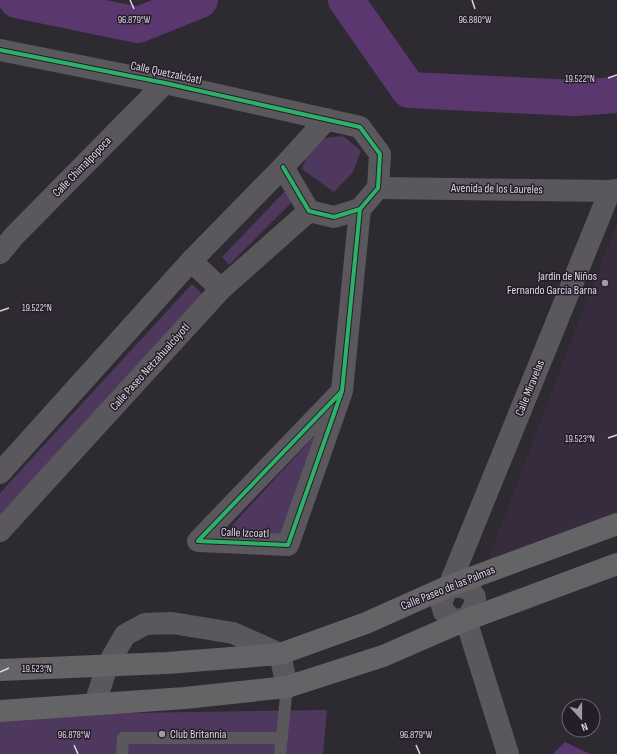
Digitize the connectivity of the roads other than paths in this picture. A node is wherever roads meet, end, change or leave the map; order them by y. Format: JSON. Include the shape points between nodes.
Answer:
{"nodes":[{"id":1,"x":0,"y":50,"type":"edge"},
{"id":2,"x":165,"y":83,"type":"junction"},
{"id":3,"x":327,"y":119,"type":"junction"},
{"id":4,"x":284,"y":167,"type":"junction"},
{"id":5,"x":378,"y":188,"type":"junction"},
{"id":6,"x":614,"y":190,"type":"edge"},
{"id":7,"x":360,"y":209,"type":"junction"},
{"id":8,"x":309,"y":211,"type":"junction"},
{"id":9,"x":8,"y":231,"type":"edge"},
{"id":10,"x":0,"y":253,"type":"edge"},
{"id":11,"x":191,"y":261,"type":"junction"},
{"id":12,"x":221,"y":289,"type":"junction"},
{"id":13,"x":342,"y":391,"type":"junction"},
{"id":14,"x":0,"y":473,"type":"edge"},
{"id":15,"x":617,"y":524,"type":"edge"},
{"id":16,"x":0,"y":531,"type":"edge"},
{"id":17,"x":617,"y":564,"type":"edge"},
{"id":18,"x":450,"y":586,"type":"junction"},
{"id":19,"x":466,"y":620,"type":"junction"},
{"id":20,"x":280,"y":654,"type":"junction"},
{"id":21,"x":107,"y":666,"type":"junction"},
{"id":22,"x":0,"y":670,"type":"edge"},
{"id":23,"x":287,"y":687,"type":"junction"},
{"id":24,"x":95,"y":704,"type":"junction"},
{"id":25,"x":0,"y":711,"type":"edge"},
{"id":26,"x":282,"y":738,"type":"junction"},
{"id":27,"x":122,"y":754,"type":"edge"},
{"id":28,"x":280,"y":754,"type":"edge"},
{"id":29,"x":508,"y":754,"type":"edge"}],
"edges":[{"from":1,"to":2,"type":"street","name":"Calle Quetzalcóatl"},
{"from":2,"to":3,"type":"street","name":"Calle Quetzalcóatl"},
{"from":2,"to":9,"type":"street","name":"Calle Chimalpopoca"},
{"from":3,"to":4,"type":"street"},
{"from":3,"to":5,"type":"street","via":[[360,127],[364,132],[380,154]]},
{"from":4,"to":8,"type":"street"},
{"from":4,"to":11,"type":"street"},
{"from":5,"to":6,"type":"street","name":"Avenida de los Laureles"},
{"from":5,"to":7,"type":"street"},
{"from":6,"to":18,"type":"street","name":"Calle Miravelas"},
{"from":7,"to":8,"type":"street","via":[[334,217]]},
{"from":7,"to":13,"type":"street","name":"Calle Izcoatl"},
{"from":8,"to":12,"type":"street","name":"Calle Paseo Netzahualcóyotl"},
{"from":9,"to":10,"type":"street","name":"Calle Chimalpopoca"},
{"from":11,"to":12,"type":"street"},
{"from":11,"to":14,"type":"street"},
{"from":12,"to":16,"type":"street","name":"Calle Paseo Netzahualcóyotl"},
{"from":13,"to":13,"type":"street","name":"Calle Izcoatl","via":[[209,530],[198,541],[288,545]]},
{"from":15,"to":18,"type":"main road","name":"Calle Paseo de las Palmas"},
{"from":17,"to":19,"type":"main road"},
{"from":18,"to":19,"type":"street","name":"Calle Miravelas","via":[[441,602],[444,612],[452,619]]},
{"from":18,"to":20,"type":"main road","name":"Calle Paseo de las Palmas","via":[[366,623]]},
{"from":19,"to":23,"type":"main road","via":[[383,656]]},
{"from":19,"to":29,"type":"street"},
{"from":20,"to":21,"type":"main road","name":"Calle Paseo de las Palmas"},
{"from":20,"to":21,"type":"street","via":[[233,633],[172,622],[145,624],[125,635]]},
{"from":20,"to":23,"type":"street"},
{"from":21,"to":22,"type":"main road","name":"Calle Paseo de las Palmas"},
{"from":21,"to":24,"type":"street"},
{"from":23,"to":24,"type":"main road"},
{"from":23,"to":26,"type":"lane"},
{"from":24,"to":25,"type":"main road"},
{"from":26,"to":27,"type":"lane","via":[[123,738]]},
{"from":26,"to":28,"type":"lane"}]}
